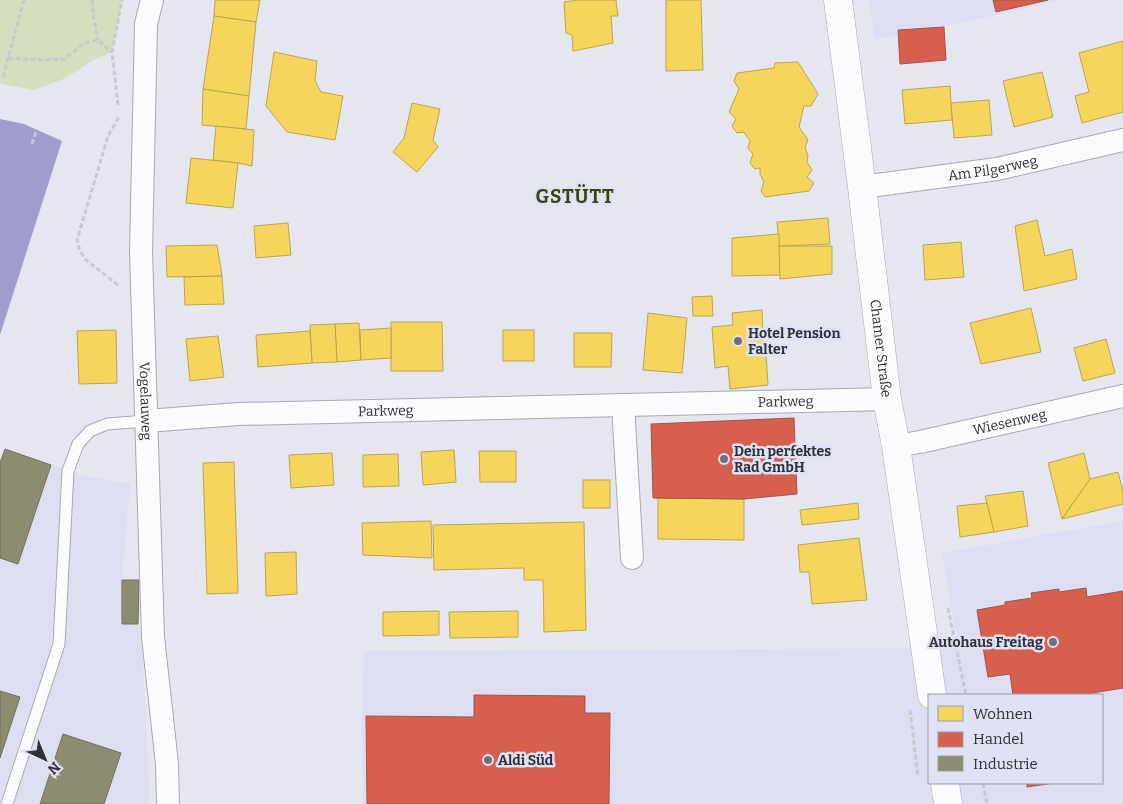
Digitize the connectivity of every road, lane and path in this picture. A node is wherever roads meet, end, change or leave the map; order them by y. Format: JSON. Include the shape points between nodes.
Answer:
{"nodes":[{"id":1,"x":24,"y":0,"type":"edge"},
{"id":2,"x":92,"y":0,"type":"edge"},
{"id":3,"x":122,"y":0,"type":"edge"},
{"id":4,"x":152,"y":0,"type":"edge"},
{"id":5,"x":838,"y":0,"type":"edge"},
{"id":6,"x":98,"y":40,"type":"junction"},
{"id":7,"x":112,"y":52,"type":"junction"},
{"id":8,"x":8,"y":58,"type":"junction"},
{"id":9,"x":2,"y":76,"type":"dead end"},
{"id":10,"x":119,"y":108,"type":"dead end"},
{"id":11,"x":120,"y":116,"type":"dead end"},
{"id":12,"x":37,"y":129,"type":"dead end"},
{"id":13,"x":1123,"y":140,"type":"edge"},
{"id":14,"x":32,"y":144,"type":"dead end"},
{"id":15,"x":862,"y":186,"type":"junction"},
{"id":16,"x":143,"y":297,"type":"junction"},
{"id":17,"x":1123,"y":396,"type":"edge"},
{"id":18,"x":887,"y":399,"type":"junction"},
{"id":19,"x":623,"y":405,"type":"junction"},
{"id":20,"x":147,"y":421,"type":"junction"},
{"id":21,"x":896,"y":446,"type":"junction"},
{"id":22,"x":632,"y":558,"type":"dead end"},
{"id":23,"x":932,"y":694,"type":"edge"},
{"id":24,"x":945,"y":784,"type":"edge"},
{"id":25,"x":983,"y":784,"type":"edge"},
{"id":26,"x":7,"y":804,"type":"edge"},
{"id":27,"x":168,"y":804,"type":"edge"},
{"id":28,"x":948,"y":804,"type":"edge"},
{"id":29,"x":988,"y":804,"type":"edge"}],
"edges":[{"from":1,"to":8,"type":"path"},
{"from":2,"to":6,"type":"path"},
{"from":3,"to":7,"type":"path"},
{"from":4,"to":16,"type":"street","name":"Vogelauweg","via":[[146,24]]},
{"from":5,"to":15,"type":"main road","name":"Chamer Straße"},
{"from":6,"to":7,"type":"path"},
{"from":6,"to":8,"type":"path","via":[[85,43],[64,59]]},
{"from":7,"to":10,"type":"path"},
{"from":8,"to":9,"type":"path"},
{"from":11,"to":16,"type":"path","via":[[108,136],[77,240],[86,260],[123,289]]},
{"from":12,"to":14,"type":"path"},
{"from":13,"to":15,"type":"street","name":"Am Pilgerweg","via":[[997,169]]},
{"from":15,"to":18,"type":"main road","name":"Chamer Straße"},
{"from":16,"to":20,"type":"street","name":"Vogelauweg"},
{"from":17,"to":21,"type":"street","name":"Wiesenweg"},
{"from":18,"to":19,"type":"street","name":"Parkweg"},
{"from":18,"to":21,"type":"main road","name":"Chamer Straße"},
{"from":19,"to":20,"type":"street","name":"Parkweg","via":[[238,414]]},
{"from":19,"to":22,"type":"street"},
{"from":20,"to":26,"type":"lane","via":[[107,424],[90,431],[78,444],[68,471],[59,644]]},
{"from":20,"to":27,"type":"street","name":"Vogelauweg","via":[[153,637],[167,764]]},
{"from":21,"to":23,"type":"main road","name":"Chamer Straße"},
{"from":24,"to":28,"type":"main road"},
{"from":25,"to":29,"type":"path"}]}
